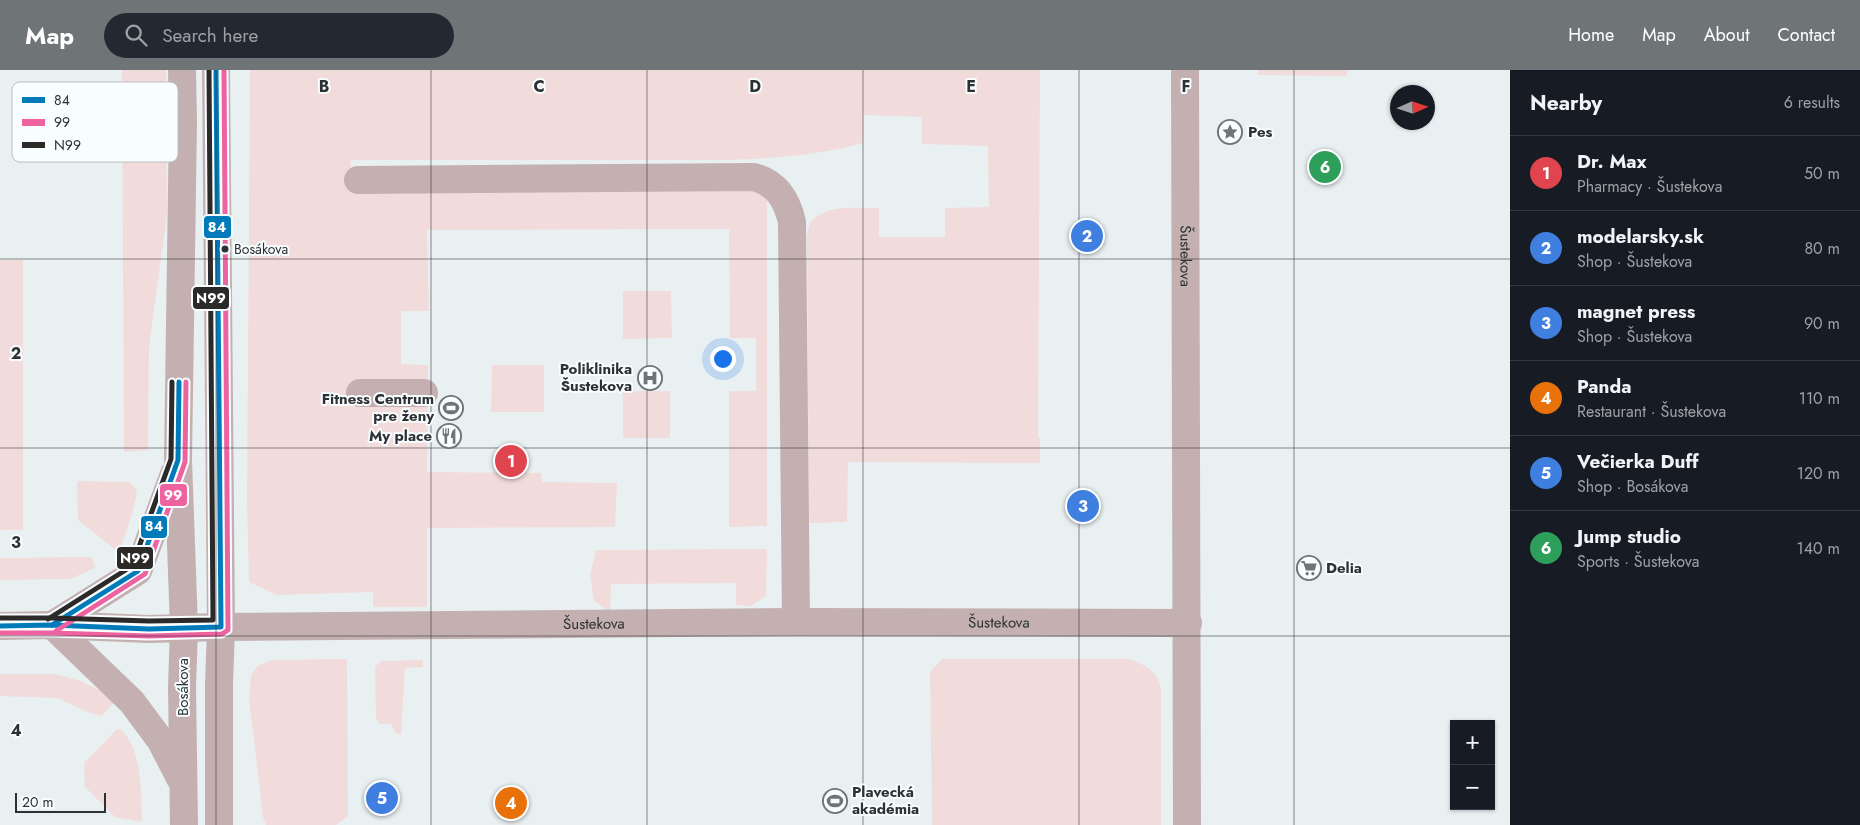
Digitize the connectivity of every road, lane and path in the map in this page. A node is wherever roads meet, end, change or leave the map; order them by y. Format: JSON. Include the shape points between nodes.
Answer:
{"nodes":[{"id":1,"x":182,"y":70,"type":"edge"},
{"id":2,"x":216,"y":70,"type":"edge"},
{"id":3,"x":1185,"y":70,"type":"edge"},
{"id":4,"x":358,"y":180,"type":"dead end"},
{"id":5,"x":360,"y":393,"type":"dead end"},
{"id":6,"x":424,"y":393,"type":"dead end"},
{"id":7,"x":178,"y":460,"type":"junction"},
{"id":8,"x":796,"y":622,"type":"junction"},
{"id":9,"x":1188,"y":623,"type":"junction"},
{"id":10,"x":52,"y":625,"type":"junction"},
{"id":11,"x":0,"y":626,"type":"edge"},
{"id":12,"x":221,"y":627,"type":"junction"},
{"id":13,"x":184,"y":628,"type":"junction"},
{"id":14,"x":183,"y":784,"type":"junction"},
{"id":15,"x":184,"y":825,"type":"edge"},
{"id":16,"x":219,"y":825,"type":"edge"},
{"id":17,"x":1188,"y":825,"type":"edge"}],
"edges":[{"from":1,"to":7,"type":"street","name":"Bosákova"},
{"from":2,"to":12,"type":"street"},
{"from":3,"to":9,"type":"street","name":"Šustekova"},
{"from":4,"to":8,"type":"street","via":[[754,177],[777,190],[788,206],[792,222]]},
{"from":5,"to":6,"type":"street"},
{"from":7,"to":10,"type":"street","via":[[138,571]]},
{"from":7,"to":13,"type":"street","name":"Bosákova"},
{"from":8,"to":9,"type":"street","name":"Šustekova"},
{"from":8,"to":12,"type":"street","name":"Šustekova"},
{"from":9,"to":17,"type":"street","name":"Šustekova"},
{"from":10,"to":11,"type":"street","name":"Šustekova"},
{"from":10,"to":13,"type":"street","name":"Šustekova"},
{"from":10,"to":14,"type":"street","via":[[132,702],[161,740]]},
{"from":12,"to":13,"type":"street","name":"Šustekova"},
{"from":12,"to":16,"type":"street"},
{"from":13,"to":14,"type":"street","name":"Bosákova"},
{"from":14,"to":15,"type":"street","name":"Bosákova"}]}
